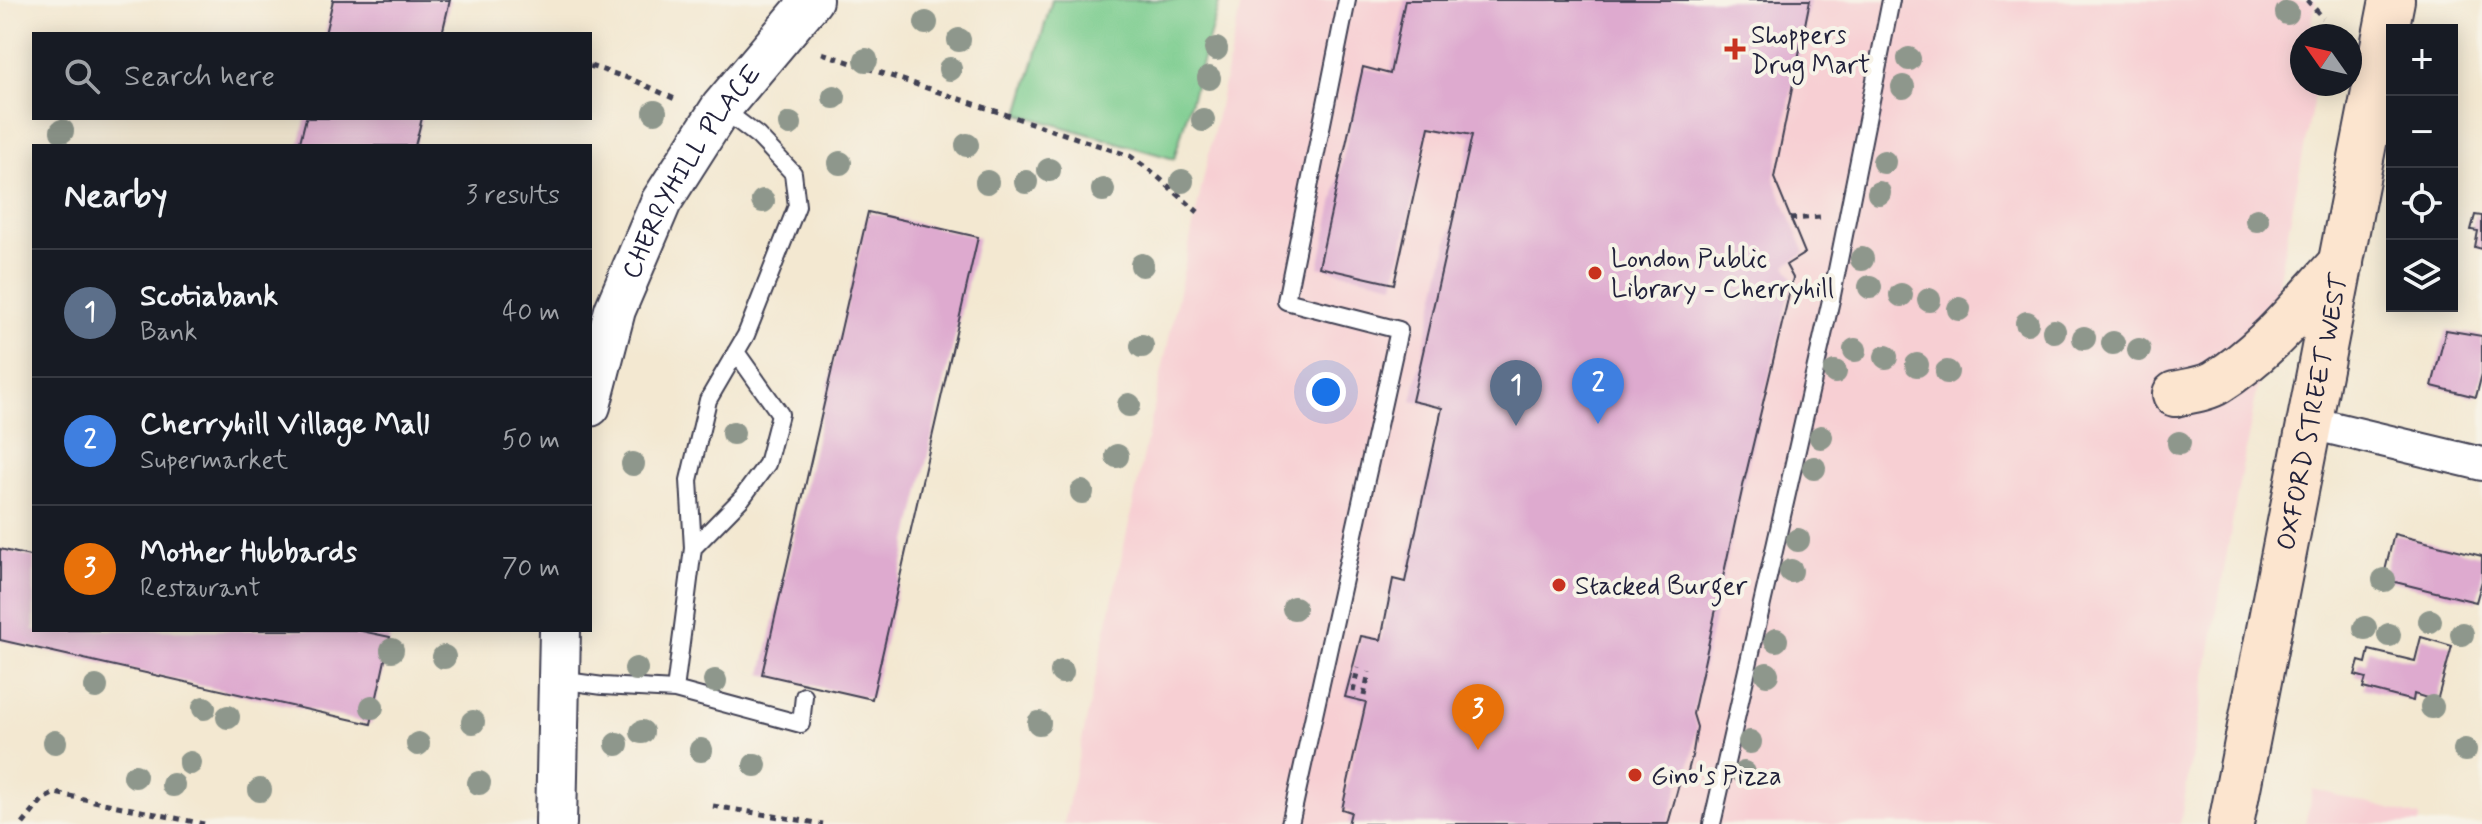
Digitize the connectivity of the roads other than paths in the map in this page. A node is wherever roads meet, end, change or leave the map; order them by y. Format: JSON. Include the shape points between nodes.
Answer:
{"nodes":[{"id":1,"x":812,"y":0,"type":"edge"},
{"id":2,"x":1347,"y":0,"type":"edge"},
{"id":3,"x":1891,"y":0,"type":"edge"},
{"id":4,"x":2392,"y":0,"type":"edge"},
{"id":5,"x":721,"y":108,"type":"junction"},
{"id":6,"x":2341,"y":263,"type":"junction"},
{"id":7,"x":736,"y":352,"type":"junction"},
{"id":8,"x":2175,"y":394,"type":"dead end"},
{"id":9,"x":592,"y":398,"type":"edge"},
{"id":10,"x":2311,"y":423,"type":"junction"},
{"id":11,"x":2482,"y":464,"type":"edge"},
{"id":12,"x":693,"y":548,"type":"junction"},
{"id":13,"x":560,"y":632,"type":"edge"},
{"id":14,"x":558,"y":680,"type":"junction"},
{"id":15,"x":675,"y":690,"type":"junction"},
{"id":16,"x":804,"y":696,"type":"dead end"},
{"id":17,"x":556,"y":824,"type":"edge"},
{"id":18,"x":1290,"y":824,"type":"edge"},
{"id":19,"x":1712,"y":824,"type":"edge"},
{"id":20,"x":2231,"y":824,"type":"edge"}],
"edges":[{"from":1,"to":5,"type":"street","name":"CHERRYHILL PLACE"},
{"from":2,"to":18,"type":"lane","via":[[1286,301],[1399,330]]},
{"from":3,"to":19,"type":"lane","via":[[1831,300]]},
{"from":4,"to":6,"type":"main road","name":"OXFORD STREET WEST"},
{"from":5,"to":7,"type":"lane","via":[[758,136],[793,173],[797,206]]},
{"from":5,"to":9,"type":"street","name":"CHERRYHILL PLACE","via":[[661,202],[615,310]]},
{"from":6,"to":8,"type":"main road","via":[[2243,366],[2215,384]]},
{"from":6,"to":10,"type":"main road","name":"OXFORD STREET WEST"},
{"from":7,"to":12,"type":"lane","via":[[708,400],[689,480]]},
{"from":7,"to":12,"type":"lane","via":[[780,414],[767,464]]},
{"from":10,"to":11,"type":"street"},
{"from":10,"to":20,"type":"main road","name":"OXFORD STREET WEST"},
{"from":12,"to":15,"type":"lane"},
{"from":13,"to":14,"type":"street"},
{"from":14,"to":15,"type":"lane"},
{"from":14,"to":17,"type":"street"},
{"from":15,"to":16,"type":"lane","via":[[801,724]]}]}
